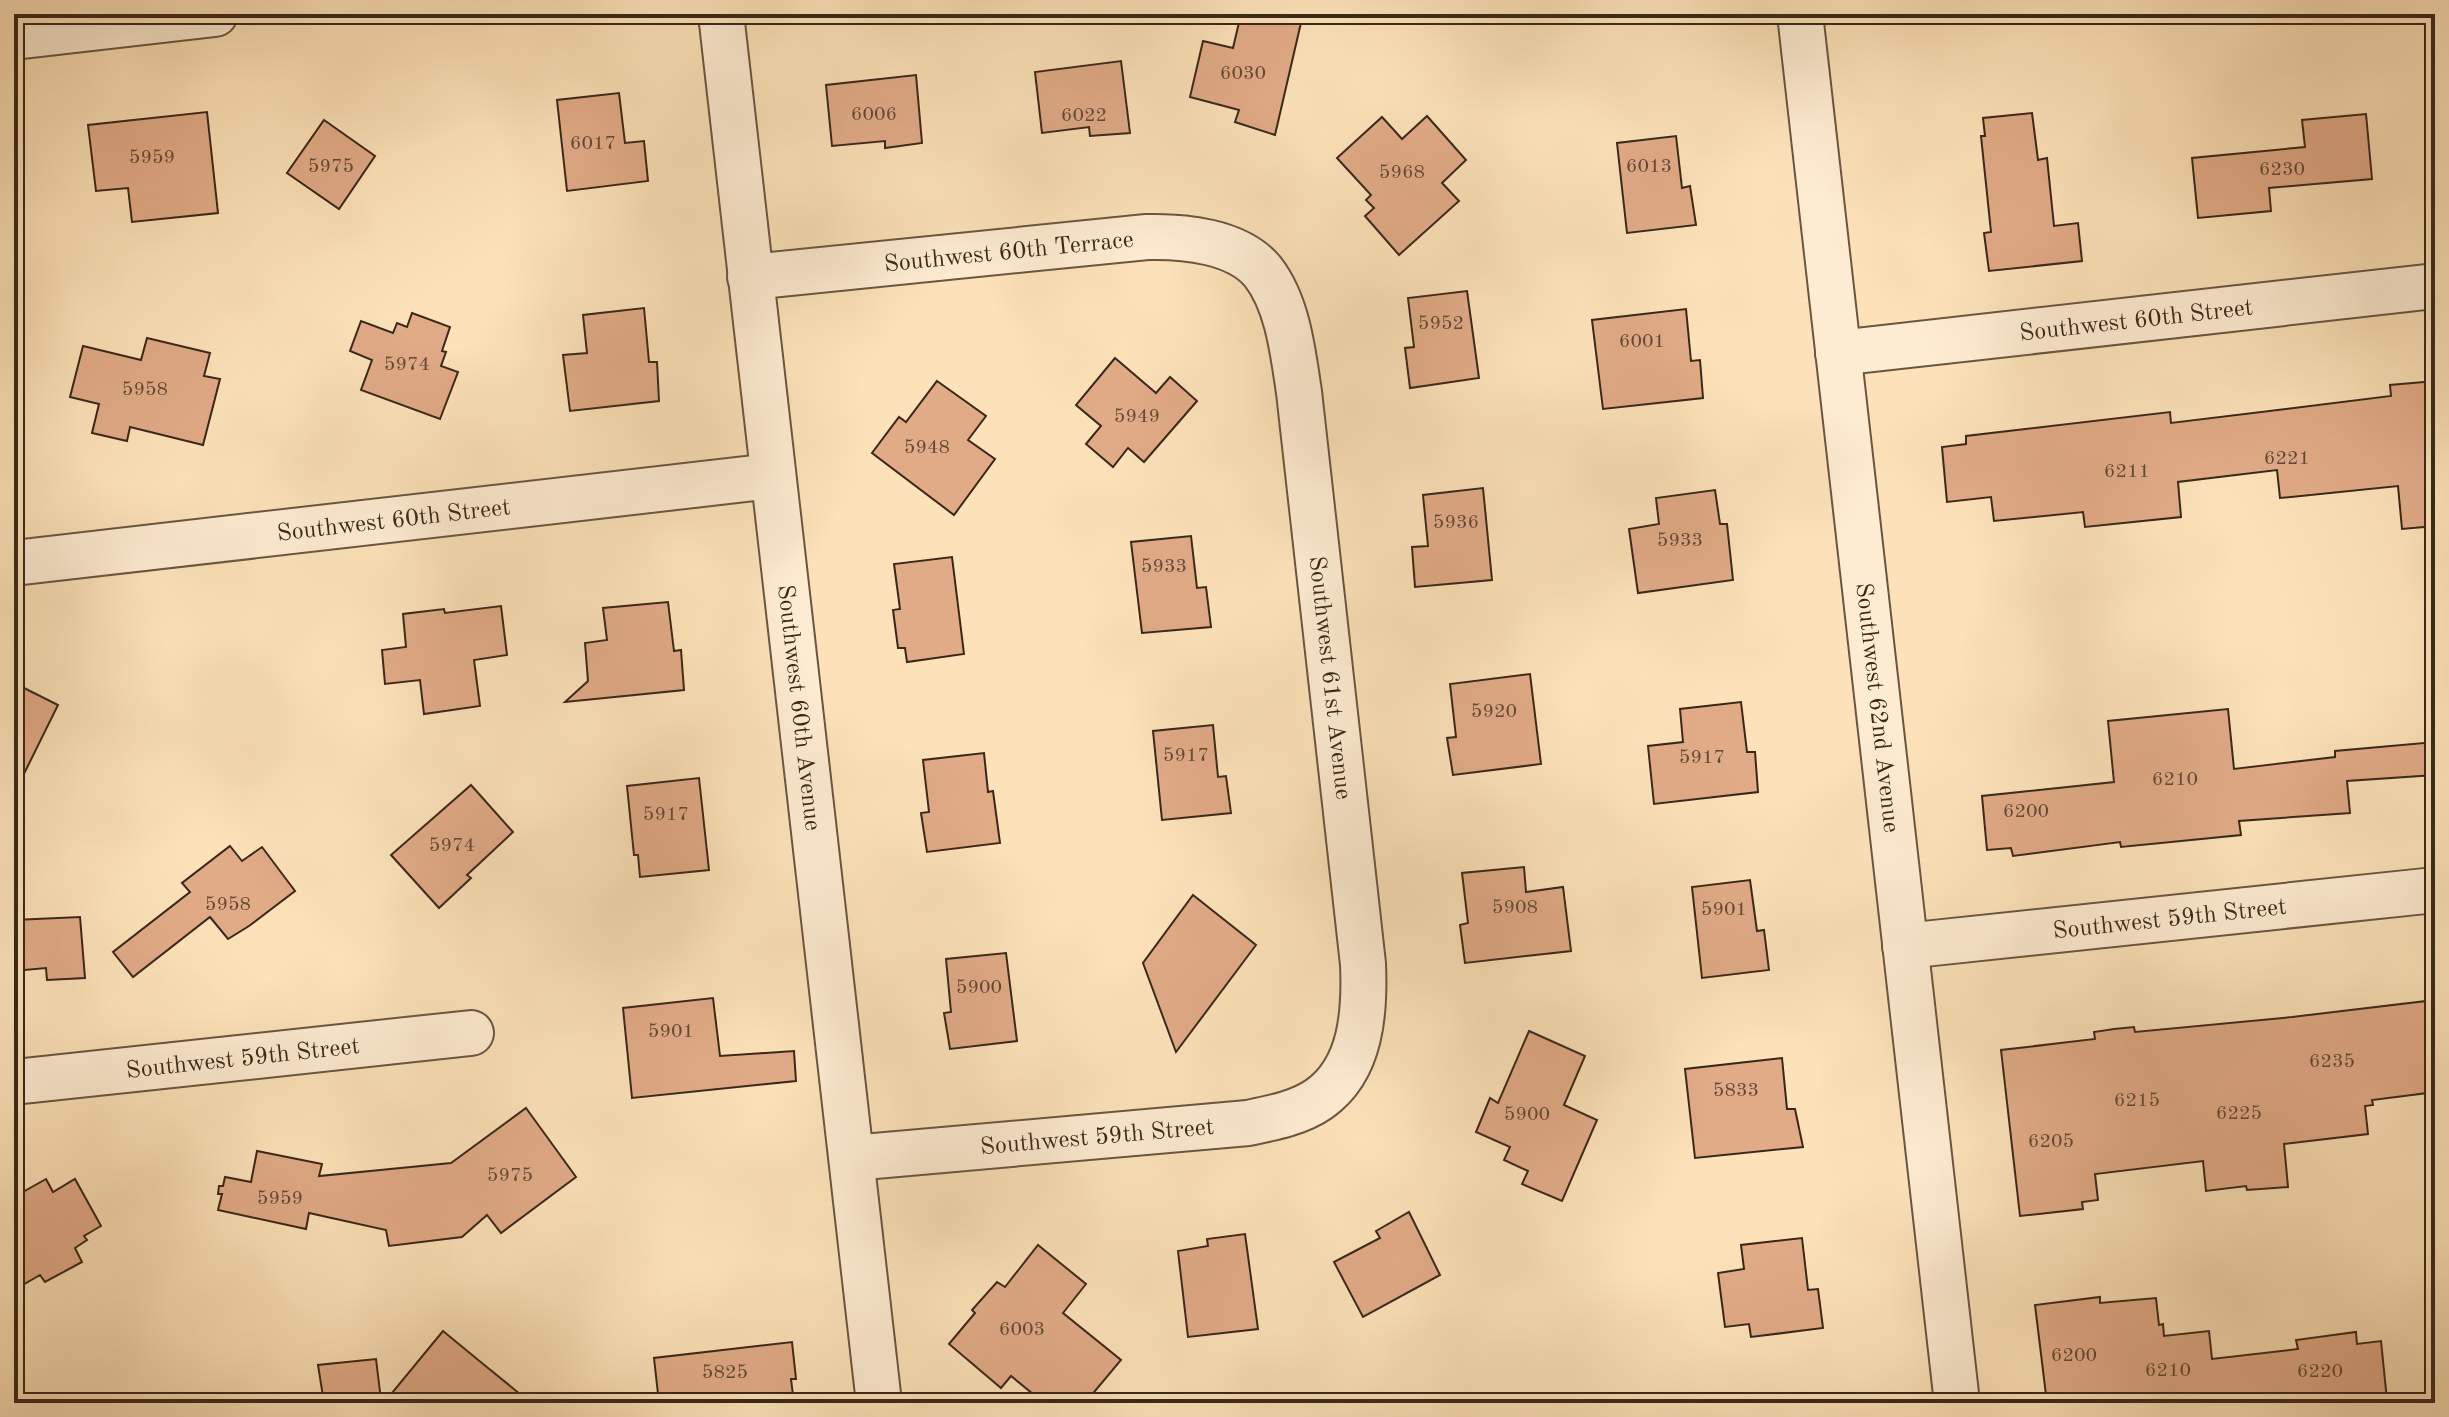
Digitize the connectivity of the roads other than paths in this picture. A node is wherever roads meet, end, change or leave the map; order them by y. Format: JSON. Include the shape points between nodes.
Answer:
{"nodes":[{"id":1,"x":215,"y":14,"type":"edge"},
{"id":2,"x":721,"y":14,"type":"edge"},
{"id":3,"x":1800,"y":14,"type":"edge"},
{"id":4,"x":14,"y":37,"type":"edge"},
{"id":5,"x":1261,"y":269,"type":"joint"},
{"id":6,"x":750,"y":277,"type":"junction"},
{"id":7,"x":2435,"y":286,"type":"edge"},
{"id":8,"x":1838,"y":353,"type":"junction"},
{"id":9,"x":772,"y":476,"type":"junction"},
{"id":10,"x":14,"y":563,"type":"edge"},
{"id":11,"x":2435,"y":890,"type":"edge"},
{"id":12,"x":1905,"y":946,"type":"junction"},
{"id":13,"x":471,"y":1033,"type":"dead end"},
{"id":14,"x":14,"y":1082,"type":"edge"},
{"id":15,"x":1333,"y":1085,"type":"joint"},
{"id":16,"x":852,"y":1158,"type":"junction"},
{"id":17,"x":879,"y":1403,"type":"edge"},
{"id":18,"x":1957,"y":1403,"type":"edge"}],
"edges":[{"from":1,"to":4,"type":"street"},
{"from":2,"to":6,"type":"street","name":"Southwest 60th Avenue"},
{"from":3,"to":8,"type":"street","name":"Southwest 62nd Avenue"},
{"from":5,"to":6,"type":"street","name":"Southwest 60th Terrace","via":[[1214,243],[1162,236]]},
{"from":5,"to":15,"type":"street","name":"Southwest 61st Avenue","via":[[1277,295],[1299,392],[1363,964],[1361,1030]]},
{"from":6,"to":9,"type":"street","name":"Southwest 60th Avenue"},
{"from":7,"to":8,"type":"street","name":"Southwest 60th Street"},
{"from":8,"to":12,"type":"street","name":"Southwest 62nd Avenue"},
{"from":9,"to":10,"type":"street","name":"Southwest 60th Street"},
{"from":9,"to":16,"type":"street","name":"Southwest 60th Avenue"},
{"from":11,"to":12,"type":"street","name":"Southwest 59th Street"},
{"from":12,"to":18,"type":"street","name":"Southwest 62nd Avenue"},
{"from":13,"to":14,"type":"street","name":"Southwest 59th Street"},
{"from":15,"to":16,"type":"street","name":"Southwest 59th Street","via":[[1298,1110],[1248,1123]]},
{"from":16,"to":17,"type":"street","name":"Southwest 60th Avenue"}]}
